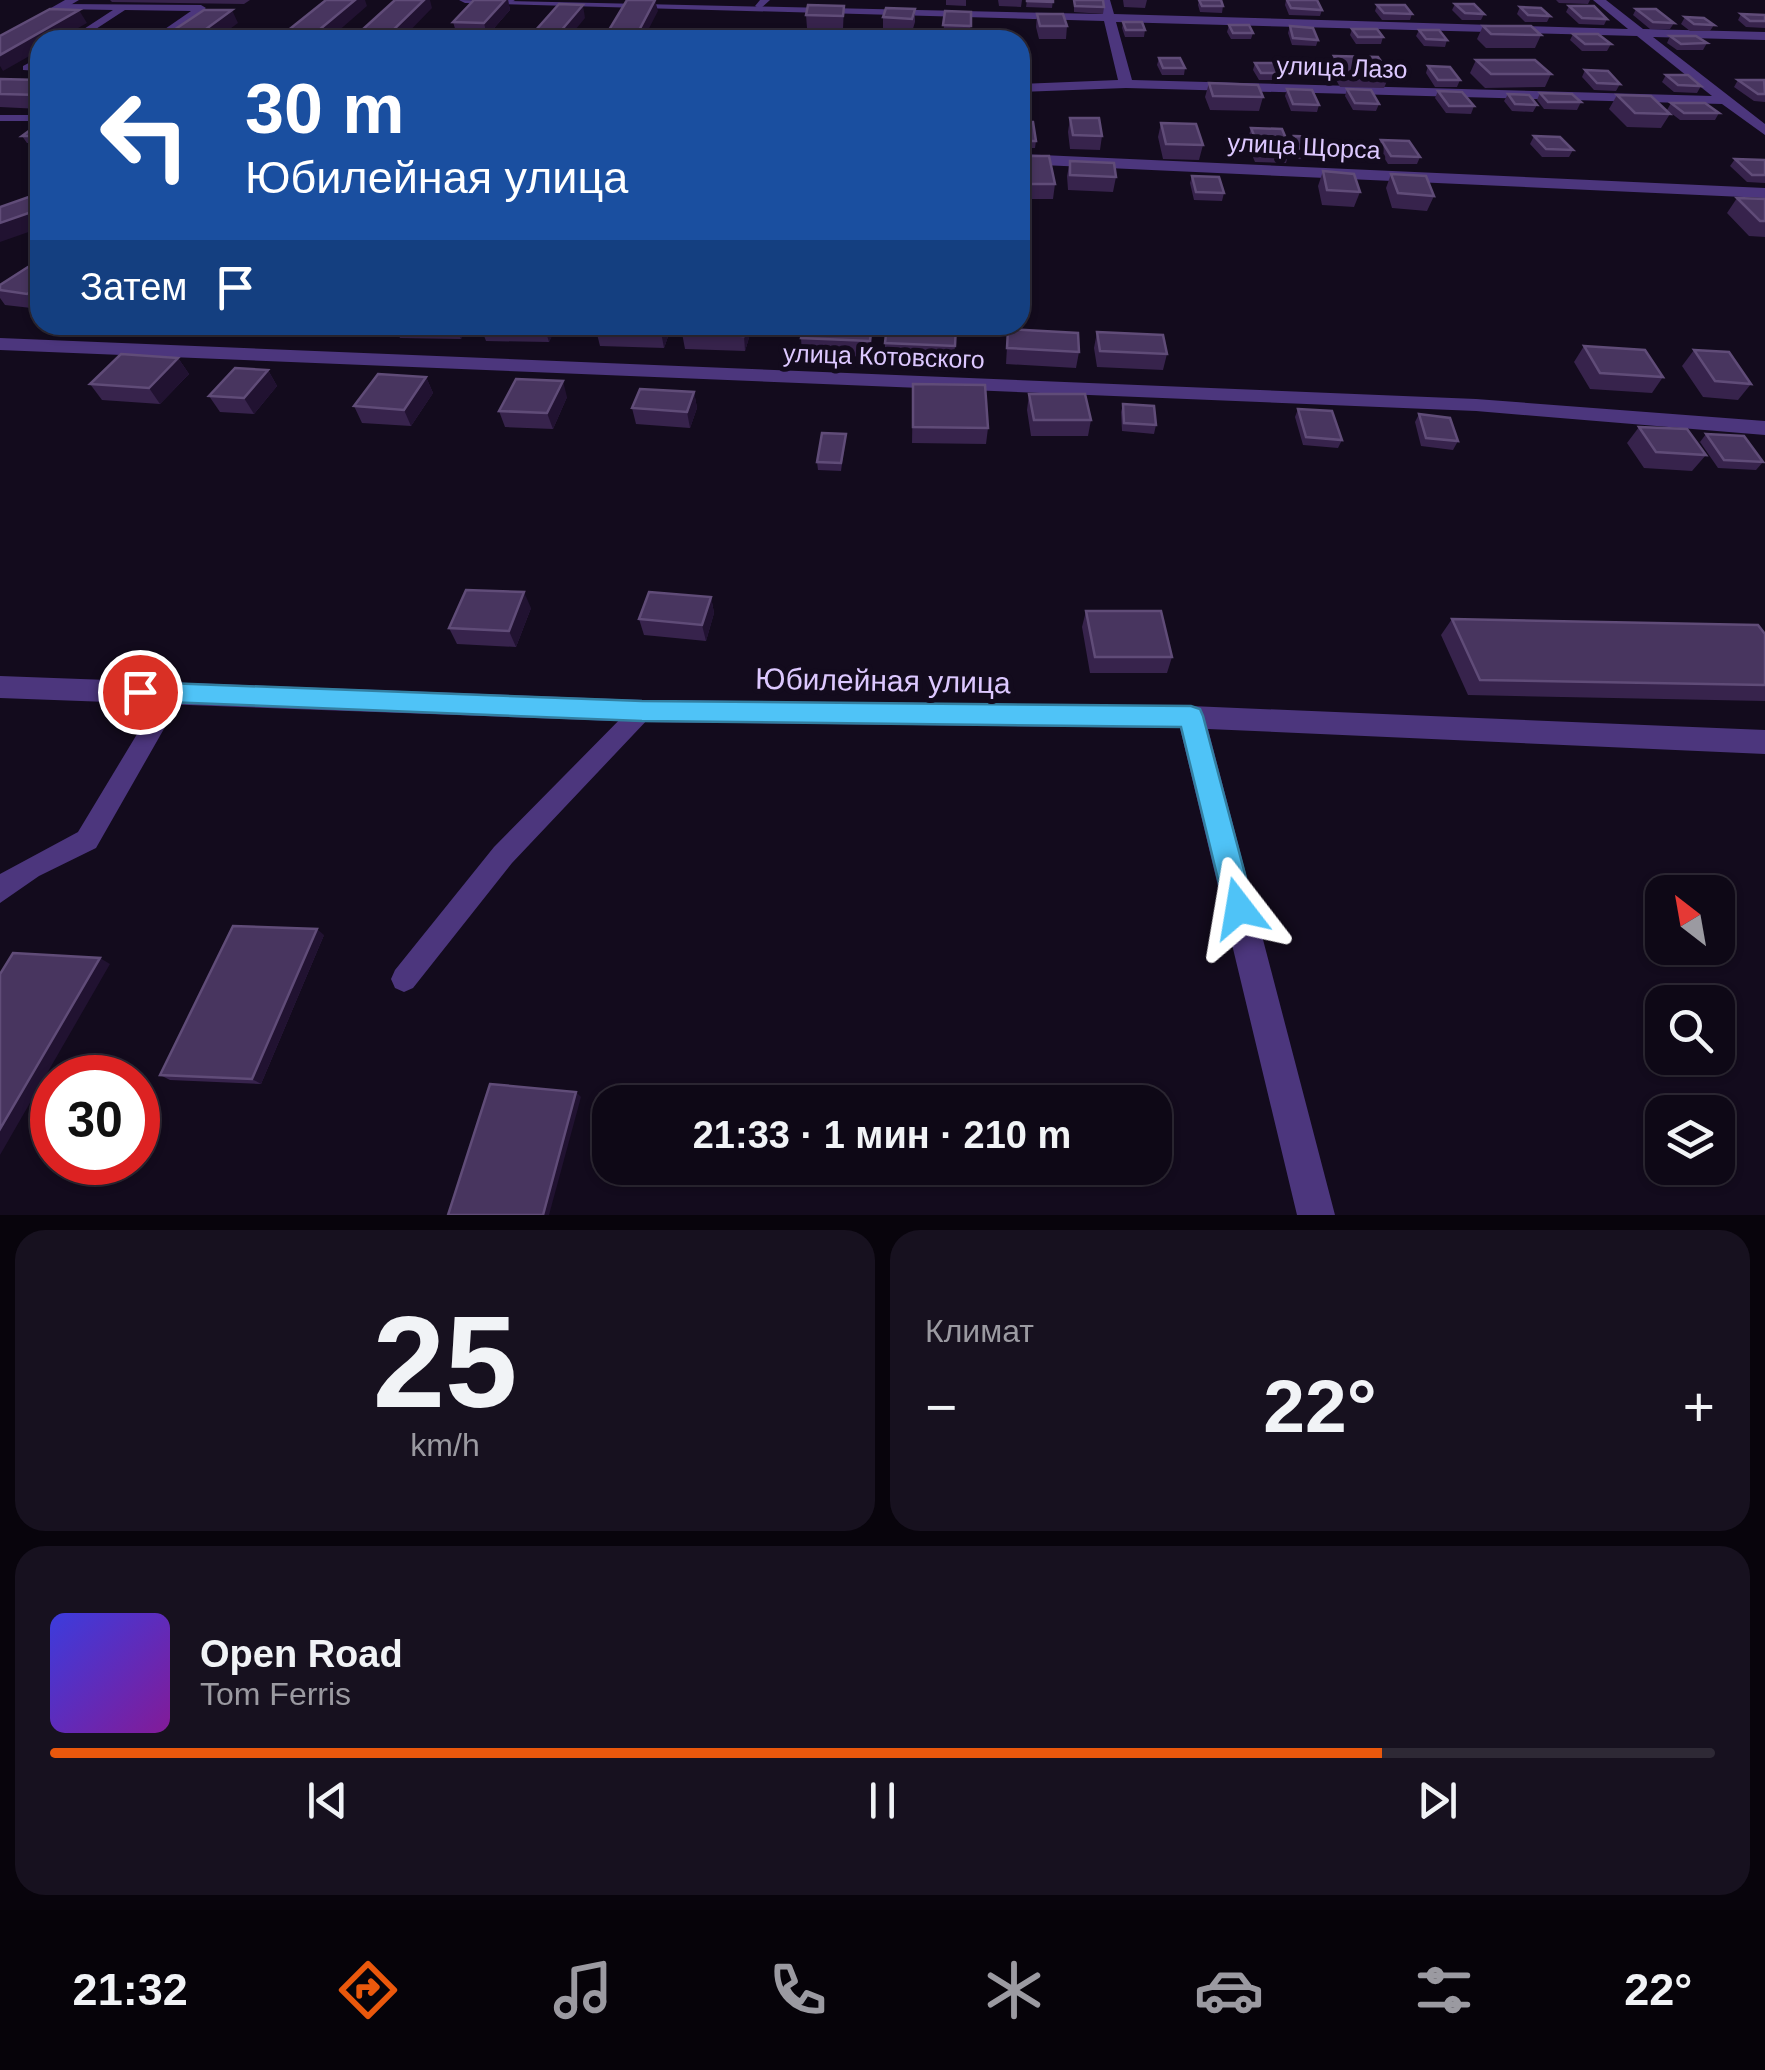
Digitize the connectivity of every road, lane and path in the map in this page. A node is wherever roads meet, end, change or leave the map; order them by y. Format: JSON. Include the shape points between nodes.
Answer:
{"nodes":[{"id":1,"x":465,"y":0,"type":"edge"},
{"id":2,"x":510,"y":0,"type":"edge"},
{"id":3,"x":1104,"y":0,"type":"edge"},
{"id":4,"x":1599,"y":0,"type":"edge"},
{"id":5,"x":763,"y":3,"type":"edge"},
{"id":6,"x":67,"y":4,"type":"edge"},
{"id":7,"x":126,"y":6,"type":"junction"},
{"id":8,"x":1108,"y":20,"type":"junction"},
{"id":9,"x":88,"y":30,"type":"edge"},
{"id":10,"x":169,"y":30,"type":"edge"},
{"id":11,"x":1636,"y":31,"type":"junction"},
{"id":12,"x":1765,"y":36,"type":"edge"},
{"id":13,"x":0,"y":42,"type":"edge"},
{"id":14,"x":1126,"y":84,"type":"junction"},
{"id":15,"x":1030,"y":88,"type":"edge"},
{"id":16,"x":1722,"y":100,"type":"junction"},
{"id":17,"x":0,"y":118,"type":"edge"},
{"id":18,"x":30,"y":118,"type":"edge"},
{"id":19,"x":1765,"y":131,"type":"edge"},
{"id":20,"x":1030,"y":159,"type":"edge"},
{"id":21,"x":1765,"y":193,"type":"edge"},
{"id":22,"x":0,"y":344,"type":"edge"},
{"id":23,"x":1765,"y":428,"type":"edge"},
{"id":24,"x":0,"y":688,"type":"edge"},
{"id":25,"x":174,"y":692,"type":"junction"},
{"id":26,"x":642,"y":711,"type":"junction"},
{"id":27,"x":1191,"y":716,"type":"junction"},
{"id":28,"x":1765,"y":742,"type":"edge"},
{"id":29,"x":0,"y":892,"type":"edge"},
{"id":30,"x":404,"y":979,"type":"dead end"},
{"id":31,"x":1316,"y":1215,"type":"edge"}],
"edges":[{"from":1,"to":2,"type":"street"},
{"from":2,"to":5,"type":"street"},
{"from":3,"to":8,"type":"street"},
{"from":4,"to":11,"type":"street"},
{"from":5,"to":8,"type":"street"},
{"from":6,"to":7,"type":"lane"},
{"from":6,"to":13,"type":"street"},
{"from":7,"to":9,"type":"lane"},
{"from":7,"to":10,"type":"lane","via":[[201,8]]},
{"from":8,"to":11,"type":"street"},
{"from":8,"to":14,"type":"street"},
{"from":11,"to":12,"type":"street"},
{"from":11,"to":16,"type":"street"},
{"from":14,"to":15,"type":"street","name":"улица Лазо"},
{"from":14,"to":16,"type":"street","name":"улица Лазо"},
{"from":16,"to":19,"type":"street"},
{"from":17,"to":18,"type":"lane"},
{"from":20,"to":21,"type":"street","name":"улица Щорса"},
{"from":22,"to":23,"type":"street","name":"улица Котовского","via":[[1476,405]]},
{"from":24,"to":25,"type":"street","name":"Юбилейная улица"},
{"from":25,"to":26,"type":"street","name":"Юбилейная улица"},
{"from":25,"to":29,"type":"lane","via":[[87,840],[23,869]]},
{"from":26,"to":27,"type":"street","name":"Юбилейная улица"},
{"from":26,"to":30,"type":"lane","via":[[504,856]]},
{"from":27,"to":28,"type":"street","name":"Юбилейная улица"},
{"from":27,"to":31,"type":"street"}]}
